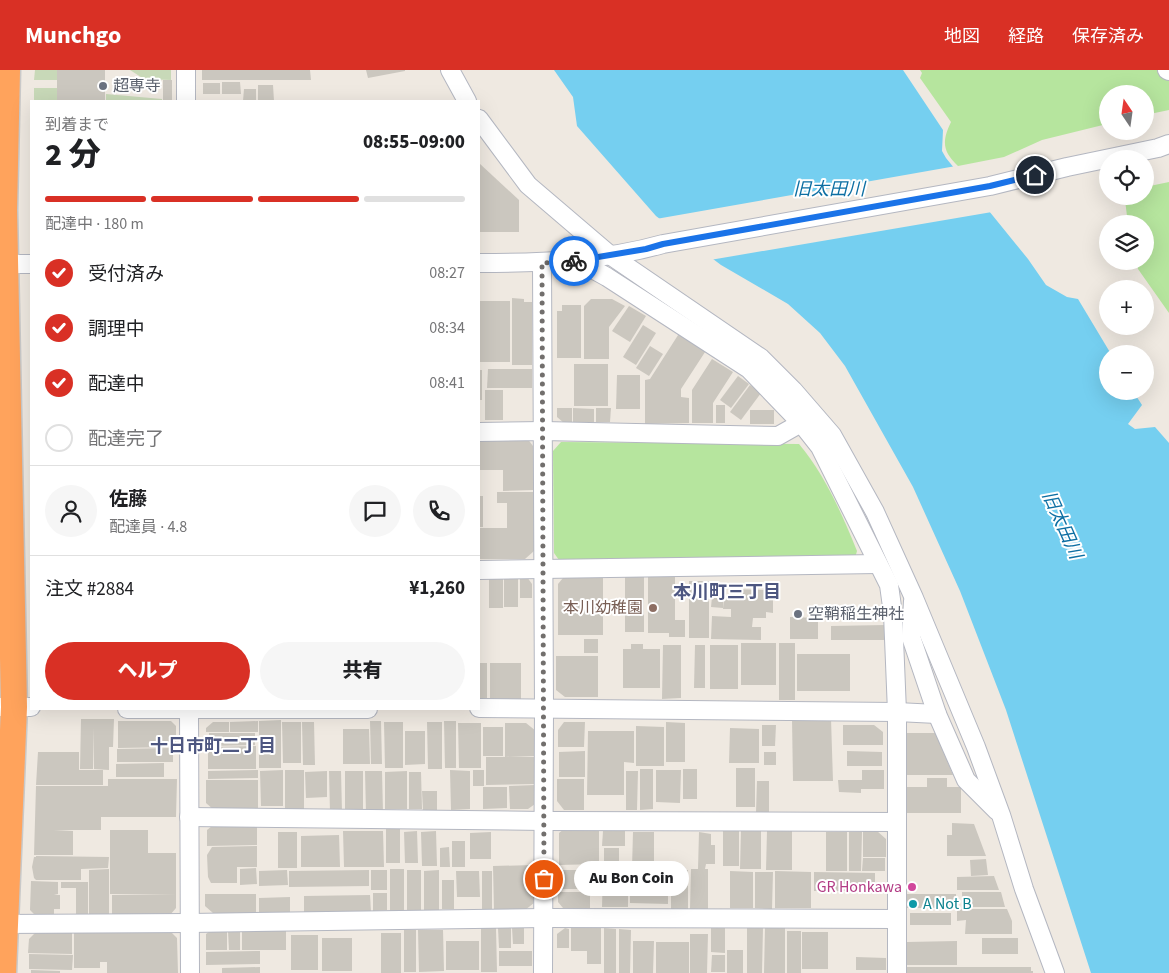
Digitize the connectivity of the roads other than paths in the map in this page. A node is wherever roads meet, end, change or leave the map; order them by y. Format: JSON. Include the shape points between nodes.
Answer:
{"nodes":[{"id":1,"x":8,"y":70,"type":"edge"},
{"id":2,"x":186,"y":70,"type":"edge"},
{"id":3,"x":450,"y":70,"type":"edge"},
{"id":4,"x":186,"y":100,"type":"edge"},
{"id":5,"x":466,"y":100,"type":"edge"},
{"id":6,"x":480,"y":120,"type":"edge"},
{"id":7,"x":1165,"y":147,"type":"edge"},
{"id":8,"x":610,"y":255,"type":"junction"},
{"id":9,"x":578,"y":260,"type":"junction"},
{"id":10,"x":480,"y":263,"type":"edge"},
{"id":11,"x":542,"y":263,"type":"junction"},
{"id":12,"x":3,"y":264,"type":"edge"},
{"id":13,"x":30,"y":264,"type":"edge"},
{"id":14,"x":801,"y":423,"type":"junction"},
{"id":15,"x":543,"y":431,"type":"junction"},
{"id":16,"x":480,"y":432,"type":"edge"},
{"id":17,"x":878,"y":564,"type":"junction"},
{"id":18,"x":480,"y":570,"type":"edge"},
{"id":19,"x":543,"y":570,"type":"junction"},
{"id":20,"x":914,"y":598,"type":"junction"},
{"id":21,"x":15,"y":707,"type":"edge"},
{"id":22,"x":480,"y":708,"type":"edge"},
{"id":23,"x":544,"y":708,"type":"junction"},
{"id":24,"x":189,"y":710,"type":"edge"},
{"id":25,"x":897,"y":712,"type":"junction"},
{"id":26,"x":937,"y":714,"type":"junction"},
{"id":27,"x":1001,"y":815,"type":"junction"},
{"id":28,"x":190,"y":817,"type":"junction"},
{"id":29,"x":544,"y":821,"type":"junction"},
{"id":30,"x":897,"y":822,"type":"junction"},
{"id":31,"x":544,"y":918,"type":"junction"},
{"id":32,"x":897,"y":919,"type":"junction"},
{"id":33,"x":190,"y":923,"type":"junction"},
{"id":34,"x":2,"y":924,"type":"edge"},
{"id":35,"x":2,"y":964,"type":"edge"},
{"id":36,"x":190,"y":973,"type":"edge"},
{"id":37,"x":543,"y":973,"type":"edge"},
{"id":38,"x":897,"y":973,"type":"edge"},
{"id":39,"x":1056,"y":973,"type":"edge"}],
"edges":[{"from":1,"to":12,"type":"highway"},
{"from":2,"to":4,"type":"street"},
{"from":3,"to":5,"type":"street"},
{"from":6,"to":8,"type":"street","via":[[528,185]]},
{"from":7,"to":8,"type":"street","via":[[990,186]]},
{"from":8,"to":9,"type":"street"},
{"from":8,"to":20,"type":"street","via":[[761,358],[793,390],[832,435],[875,512]]},
{"from":9,"to":11,"type":"street"},
{"from":9,"to":14,"type":"street","via":[[749,369]]},
{"from":10,"to":11,"type":"street"},
{"from":11,"to":15,"type":"street"},
{"from":12,"to":13,"type":"street"},
{"from":12,"to":21,"type":"highway"},
{"from":14,"to":15,"type":"street","via":[[778,436]]},
{"from":14,"to":17,"type":"street","via":[[820,447]]},
{"from":15,"to":16,"type":"street"},
{"from":15,"to":19,"type":"street"},
{"from":17,"to":19,"type":"street"},
{"from":17,"to":25,"type":"street","via":[[889,585],[893,614]]},
{"from":18,"to":19,"type":"street"},
{"from":19,"to":23,"type":"street"},
{"from":20,"to":26,"type":"street","via":[[911,637]]},
{"from":20,"to":27,"type":"street"},
{"from":21,"to":34,"type":"highway"},
{"from":22,"to":23,"type":"street"},
{"from":23,"to":25,"type":"street"},
{"from":23,"to":29,"type":"street"},
{"from":24,"to":28,"type":"street"},
{"from":25,"to":26,"type":"street"},
{"from":25,"to":30,"type":"street"},
{"from":26,"to":27,"type":"street","via":[[966,780]]},
{"from":27,"to":39,"type":"street","via":[[1024,889]]},
{"from":28,"to":29,"type":"street"},
{"from":28,"to":33,"type":"street"},
{"from":29,"to":30,"type":"street"},
{"from":29,"to":31,"type":"street"},
{"from":30,"to":32,"type":"street"},
{"from":31,"to":32,"type":"street"},
{"from":31,"to":33,"type":"street"},
{"from":31,"to":37,"type":"street"},
{"from":32,"to":38,"type":"street"},
{"from":33,"to":34,"type":"street"},
{"from":33,"to":36,"type":"street"},
{"from":34,"to":35,"type":"highway"}]}
